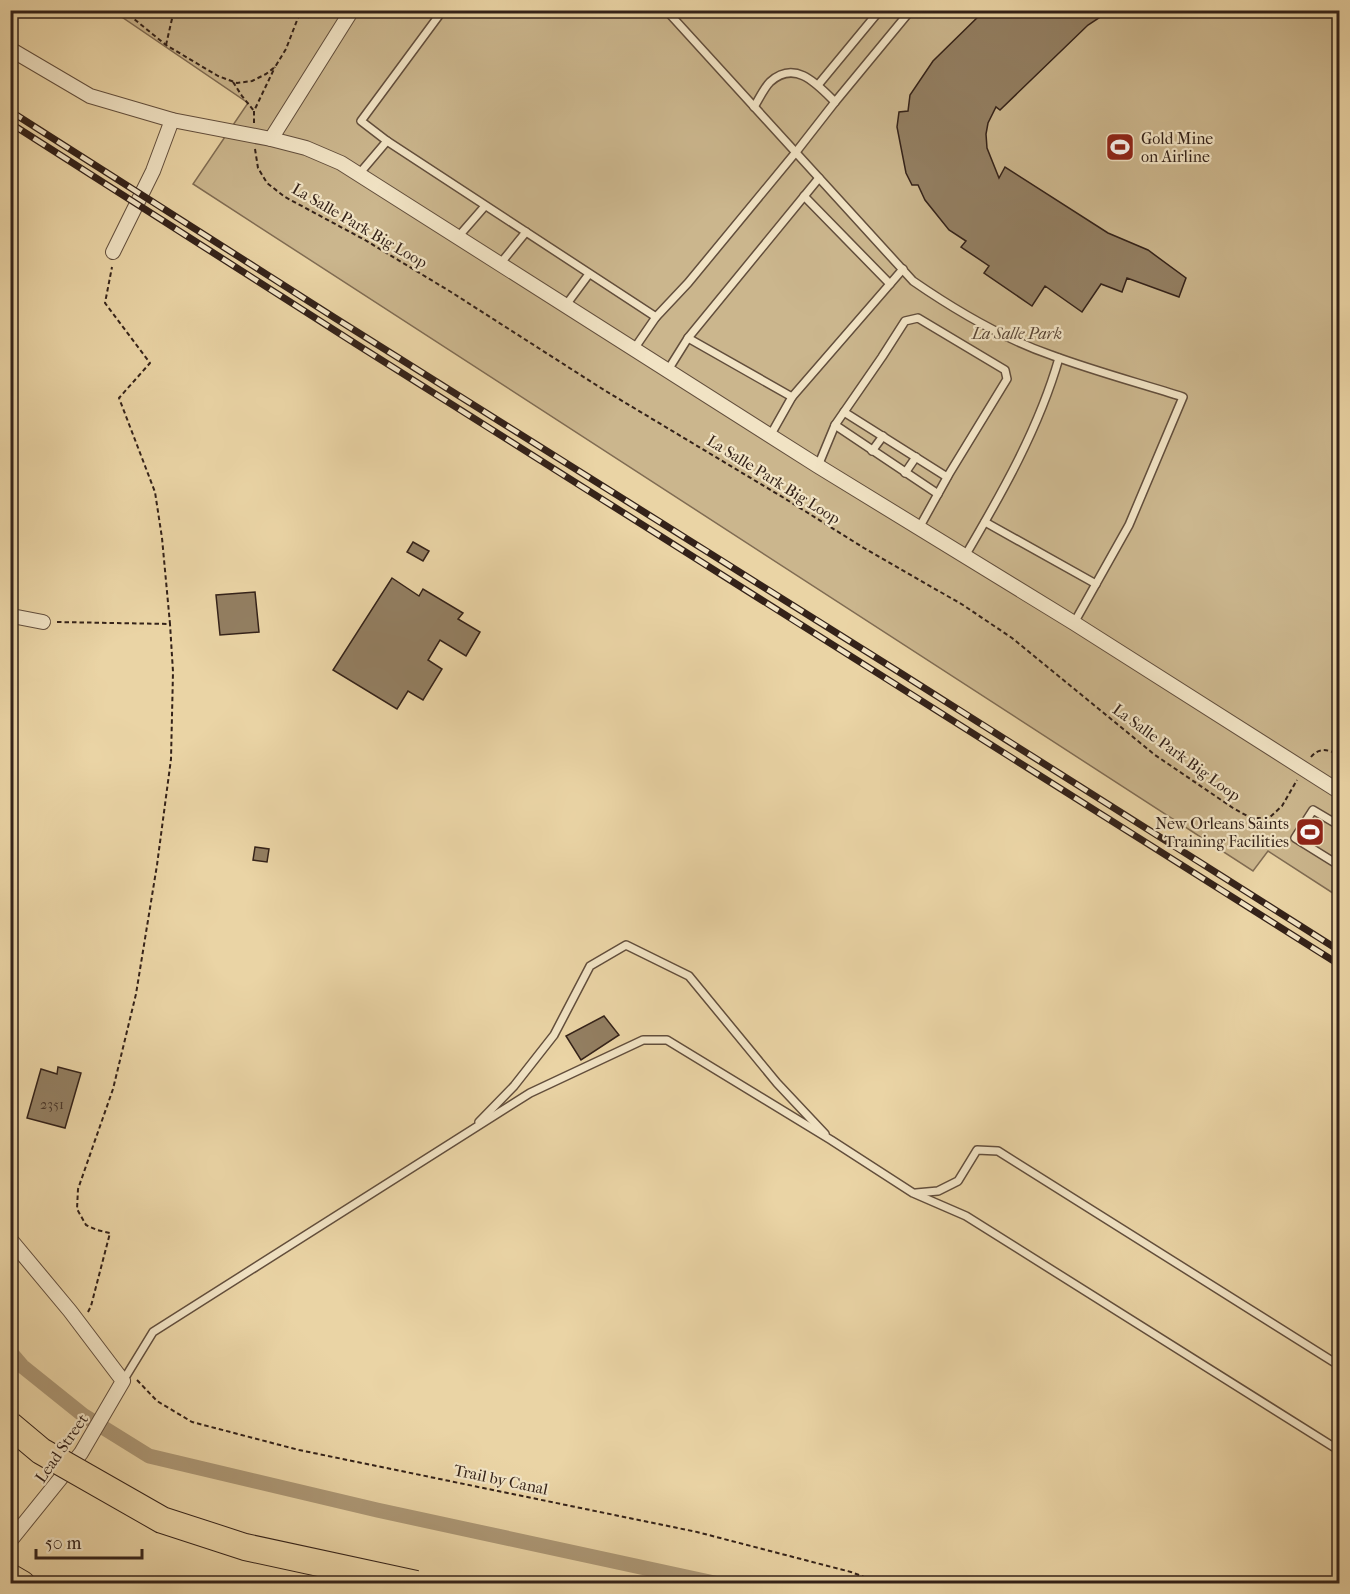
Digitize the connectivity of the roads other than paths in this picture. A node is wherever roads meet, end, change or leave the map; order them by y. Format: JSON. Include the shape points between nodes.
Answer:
{"nodes":[{"id":1,"x":352,"y":10,"type":"edge"},
{"id":2,"x":443,"y":10,"type":"edge"},
{"id":3,"x":666,"y":10,"type":"edge"},
{"id":4,"x":880,"y":10,"type":"edge"},
{"id":5,"x":911,"y":10,"type":"edge"},
{"id":6,"x":10,"y":49,"type":"edge"},
{"id":7,"x":818,"y":85,"type":"junction"},
{"id":8,"x":835,"y":102,"type":"junction"},
{"id":9,"x":754,"y":106,"type":"junction"},
{"id":10,"x":172,"y":120,"type":"junction"},
{"id":11,"x":272,"y":139,"type":"junction"},
{"id":12,"x":387,"y":141,"type":"junction"},
{"id":13,"x":796,"y":152,"type":"junction"},
{"id":14,"x":358,"y":174,"type":"junction"},
{"id":15,"x":819,"y":178,"type":"junction"},
{"id":16,"x":804,"y":196,"type":"junction"},
{"id":17,"x":485,"y":206,"type":"junction"},
{"id":18,"x":526,"y":232,"type":"junction"},
{"id":19,"x":458,"y":237,"type":"junction"},
{"id":20,"x":113,"y":252,"type":"road end"},
{"id":21,"x":500,"y":264,"type":"junction"},
{"id":22,"x":903,"y":269,"type":"junction"},
{"id":23,"x":589,"y":274,"type":"junction"},
{"id":24,"x":890,"y":284,"type":"junction"},
{"id":25,"x":566,"y":305,"type":"junction"},
{"id":26,"x":656,"y":317,"type":"junction"},
{"id":27,"x":688,"y":338,"type":"junction"},
{"id":28,"x":634,"y":349,"type":"junction"},
{"id":29,"x":1059,"y":358,"type":"junction"},
{"id":30,"x":668,"y":370,"type":"junction"},
{"id":31,"x":792,"y":397,"type":"junction"},
{"id":32,"x":844,"y":412,"type":"junction"},
{"id":33,"x":835,"y":425,"type":"junction"},
{"id":34,"x":770,"y":436,"type":"junction"},
{"id":35,"x":883,"y":436,"type":"junction"},
{"id":36,"x":872,"y":451,"type":"junction"},
{"id":37,"x":916,"y":457,"type":"junction"},
{"id":38,"x":818,"y":466,"type":"junction"},
{"id":39,"x":905,"y":473,"type":"junction"},
{"id":40,"x":947,"y":477,"type":"junction"},
{"id":41,"x":938,"y":494,"type":"junction"},
{"id":42,"x":985,"y":522,"type":"junction"},
{"id":43,"x":919,"y":528,"type":"junction"},
{"id":44,"x":965,"y":556,"type":"junction"},
{"id":45,"x":1096,"y":585,"type":"junction"},
{"id":46,"x":12,"y":616,"type":"dead end"},
{"id":47,"x":43,"y":622,"type":"road end"},
{"id":48,"x":1074,"y":623,"type":"junction"},
{"id":49,"x":1340,"y":792,"type":"edge"},
{"id":50,"x":1340,"y":826,"type":"edge"},
{"id":51,"x":1340,"y":866,"type":"edge"},
{"id":52,"x":472,"y":1130,"type":"junction"},
{"id":53,"x":831,"y":1140,"type":"junction"},
{"id":54,"x":913,"y":1193,"type":"junction"},
{"id":55,"x":10,"y":1239,"type":"edge"},
{"id":56,"x":1340,"y":1366,"type":"edge"},
{"id":57,"x":126,"y":1376,"type":"junction"},
{"id":58,"x":10,"y":1425,"type":"edge"},
{"id":59,"x":1340,"y":1451,"type":"edge"},
{"id":60,"x":10,"y":1541,"type":"edge"},
{"id":61,"x":10,"y":1577,"type":"edge"},
{"id":62,"x":22,"y":1584,"type":"edge"},
{"id":63,"x":416,"y":1584,"type":"edge"}],
"edges":[{"from":1,"to":11,"type":"street"},
{"from":2,"to":12,"type":"lane","via":[[361,121]]},
{"from":3,"to":9,"type":"lane"},
{"from":4,"to":7,"type":"lane"},
{"from":5,"to":8,"type":"lane"},
{"from":6,"to":10,"type":"street","via":[[90,96]]},
{"from":7,"to":8,"type":"lane"},
{"from":7,"to":9,"type":"lane","via":[[803,74],[784,73],[770,82]]},
{"from":8,"to":13,"type":"lane"},
{"from":9,"to":13,"type":"lane"},
{"from":10,"to":11,"type":"street"},
{"from":10,"to":20,"type":"street","via":[[153,171]]},
{"from":11,"to":14,"type":"street","via":[[306,148]]},
{"from":12,"to":14,"type":"lane"},
{"from":12,"to":17,"type":"lane"},
{"from":13,"to":15,"type":"lane"},
{"from":13,"to":26,"type":"lane"},
{"from":14,"to":19,"type":"street"},
{"from":15,"to":16,"type":"lane"},
{"from":15,"to":22,"type":"lane"},
{"from":16,"to":24,"type":"lane"},
{"from":16,"to":27,"type":"lane"},
{"from":17,"to":18,"type":"lane"},
{"from":17,"to":19,"type":"lane"},
{"from":18,"to":21,"type":"lane"},
{"from":18,"to":23,"type":"lane"},
{"from":19,"to":21,"type":"street"},
{"from":21,"to":25,"type":"street"},
{"from":22,"to":24,"type":"lane"},
{"from":22,"to":29,"type":"lane","via":[[939,299],[987,327]]},
{"from":23,"to":25,"type":"lane"},
{"from":23,"to":26,"type":"lane"},
{"from":24,"to":31,"type":"lane"},
{"from":25,"to":28,"type":"street"},
{"from":26,"to":28,"type":"lane"},
{"from":27,"to":30,"type":"lane"},
{"from":27,"to":31,"type":"lane"},
{"from":28,"to":30,"type":"street"},
{"from":29,"to":42,"type":"lane","via":[[1037,422]]},
{"from":29,"to":45,"type":"lane","via":[[1183,397],[1130,525]]},
{"from":30,"to":34,"type":"street"},
{"from":31,"to":34,"type":"lane"},
{"from":32,"to":33,"type":"lane"},
{"from":32,"to":35,"type":"lane"},
{"from":32,"to":40,"type":"lane","via":[[905,321],[918,318],[1005,370],[1007,379]]},
{"from":33,"to":36,"type":"lane"},
{"from":33,"to":38,"type":"lane"},
{"from":34,"to":38,"type":"street"},
{"from":35,"to":36,"type":"lane"},
{"from":35,"to":37,"type":"lane"},
{"from":36,"to":39,"type":"lane"},
{"from":37,"to":39,"type":"lane"},
{"from":37,"to":40,"type":"lane"},
{"from":38,"to":43,"type":"street"},
{"from":39,"to":41,"type":"lane"},
{"from":40,"to":41,"type":"lane"},
{"from":41,"to":43,"type":"lane"},
{"from":42,"to":44,"type":"lane"},
{"from":42,"to":45,"type":"lane"},
{"from":43,"to":44,"type":"street"},
{"from":44,"to":48,"type":"street"},
{"from":45,"to":48,"type":"lane"},
{"from":46,"to":47,"type":"street"},
{"from":48,"to":49,"type":"street"},
{"from":50,"to":51,"type":"lane","via":[[1314,810],[1295,838]]},
{"from":52,"to":53,"type":"lane","via":[[530,1093],[643,1040],[667,1040]]},
{"from":52,"to":53,"type":"lane","via":[[514,1086],[554,1035],[590,966],[626,945],[689,976],[777,1083]]},
{"from":52,"to":57,"type":"lane","via":[[153,1332]]},
{"from":53,"to":54,"type":"lane"},
{"from":54,"to":56,"type":"lane","via":[[938,1191],[958,1181],[977,1150],[998,1150]]},
{"from":54,"to":59,"type":"lane","via":[[966,1216]]},
{"from":55,"to":57,"type":"street"},
{"from":57,"to":60,"type":"street","name":"Lead Street","via":[[81,1453]]},
{"from":58,"to":63,"type":"highway","bridge":true,"via":[[41,1451],[162,1520],[245,1547]]},
{"from":61,"to":62,"type":"highway"}]}
